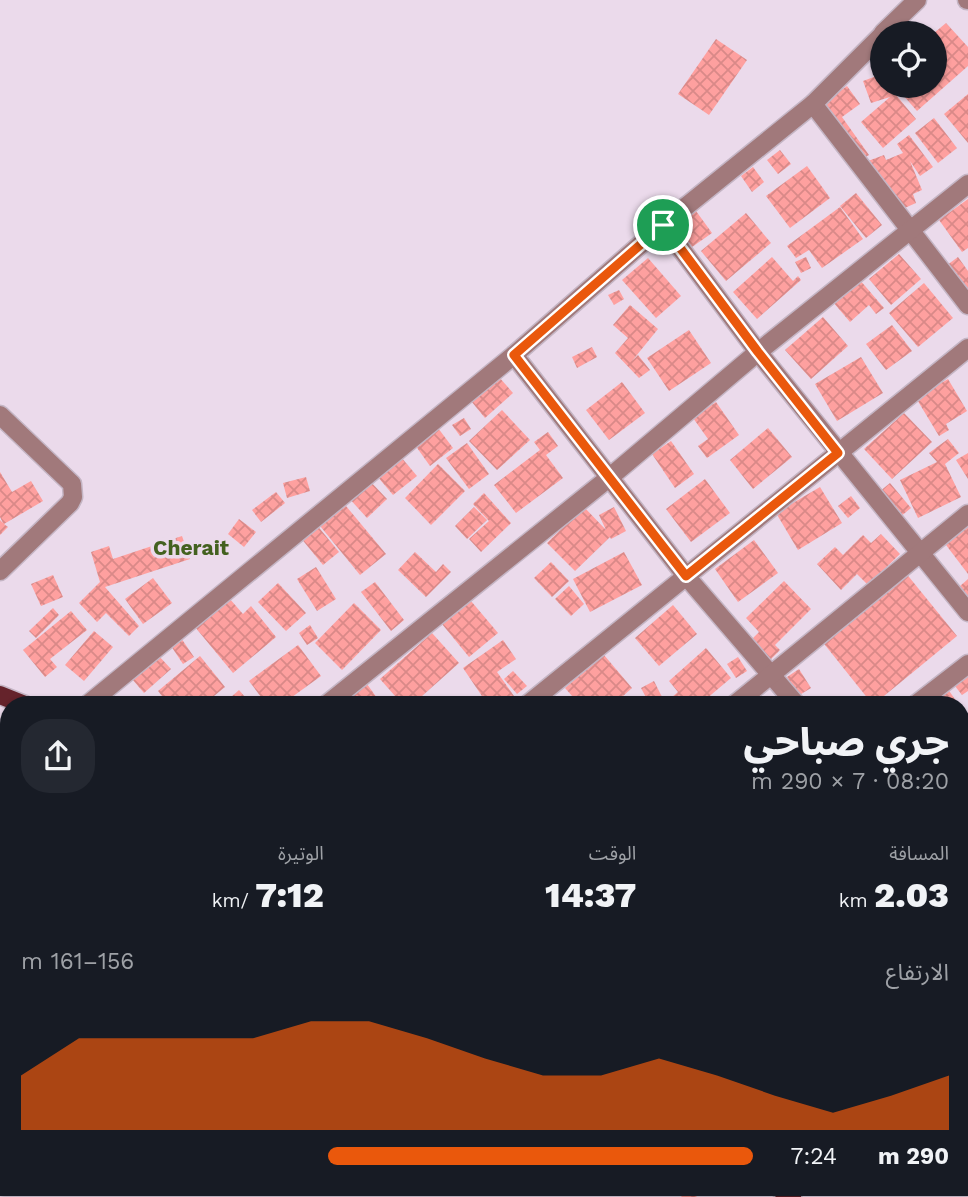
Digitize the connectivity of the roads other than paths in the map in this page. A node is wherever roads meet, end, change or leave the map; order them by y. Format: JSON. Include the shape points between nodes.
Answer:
{"nodes":[{"id":1,"x":917,"y":0,"type":"edge"},
{"id":2,"x":896,"y":21,"type":"edge"},
{"id":3,"x":870,"y":47,"type":"edge"},
{"id":4,"x":813,"y":104,"type":"junction"},
{"id":5,"x":968,"y":184,"type":"edge"},
{"id":6,"x":663,"y":225,"type":"junction"},
{"id":7,"x":911,"y":231,"type":"junction"},
{"id":8,"x":968,"y":305,"type":"edge"},
{"id":9,"x":968,"y":348,"type":"edge"},
{"id":10,"x":758,"y":352,"type":"junction"},
{"id":11,"x":514,"y":355,"type":"junction"},
{"id":12,"x":0,"y":415,"type":"edge"},
{"id":13,"x":838,"y":453,"type":"junction"},
{"id":14,"x":610,"y":478,"type":"junction"},
{"id":15,"x":968,"y":514,"type":"edge"},
{"id":16,"x":921,"y":553,"type":"junction"},
{"id":17,"x":0,"y":571,"type":"edge"},
{"id":18,"x":686,"y":576,"type":"junction"},
{"id":19,"x":968,"y":612,"type":"edge"},
{"id":20,"x":968,"y":664,"type":"edge"},
{"id":21,"x":771,"y":675,"type":"junction"},
{"id":22,"x":98,"y":696,"type":"edge"},
{"id":23,"x":337,"y":696,"type":"edge"},
{"id":24,"x":538,"y":696,"type":"edge"},
{"id":25,"x":745,"y":696,"type":"edge"},
{"id":26,"x":789,"y":696,"type":"edge"},
{"id":27,"x":927,"y":696,"type":"edge"}],
"edges":[{"from":1,"to":2,"type":"street"},
{"from":3,"to":4,"type":"street"},
{"from":4,"to":6,"type":"street"},
{"from":4,"to":7,"type":"street"},
{"from":5,"to":7,"type":"street"},
{"from":6,"to":10,"type":"street"},
{"from":6,"to":11,"type":"street"},
{"from":7,"to":8,"type":"street"},
{"from":7,"to":10,"type":"street"},
{"from":9,"to":13,"type":"street"},
{"from":10,"to":13,"type":"street"},
{"from":10,"to":14,"type":"street"},
{"from":11,"to":14,"type":"street"},
{"from":11,"to":22,"type":"street"},
{"from":12,"to":17,"type":"street","via":[[73,490],[70,503]]},
{"from":13,"to":16,"type":"street"},
{"from":13,"to":18,"type":"street"},
{"from":14,"to":18,"type":"street"},
{"from":14,"to":23,"type":"street"},
{"from":15,"to":16,"type":"street"},
{"from":16,"to":19,"type":"street"},
{"from":16,"to":21,"type":"street"},
{"from":18,"to":21,"type":"street"},
{"from":18,"to":24,"type":"street"},
{"from":20,"to":27,"type":"street"},
{"from":21,"to":25,"type":"street"},
{"from":21,"to":26,"type":"street"}]}
